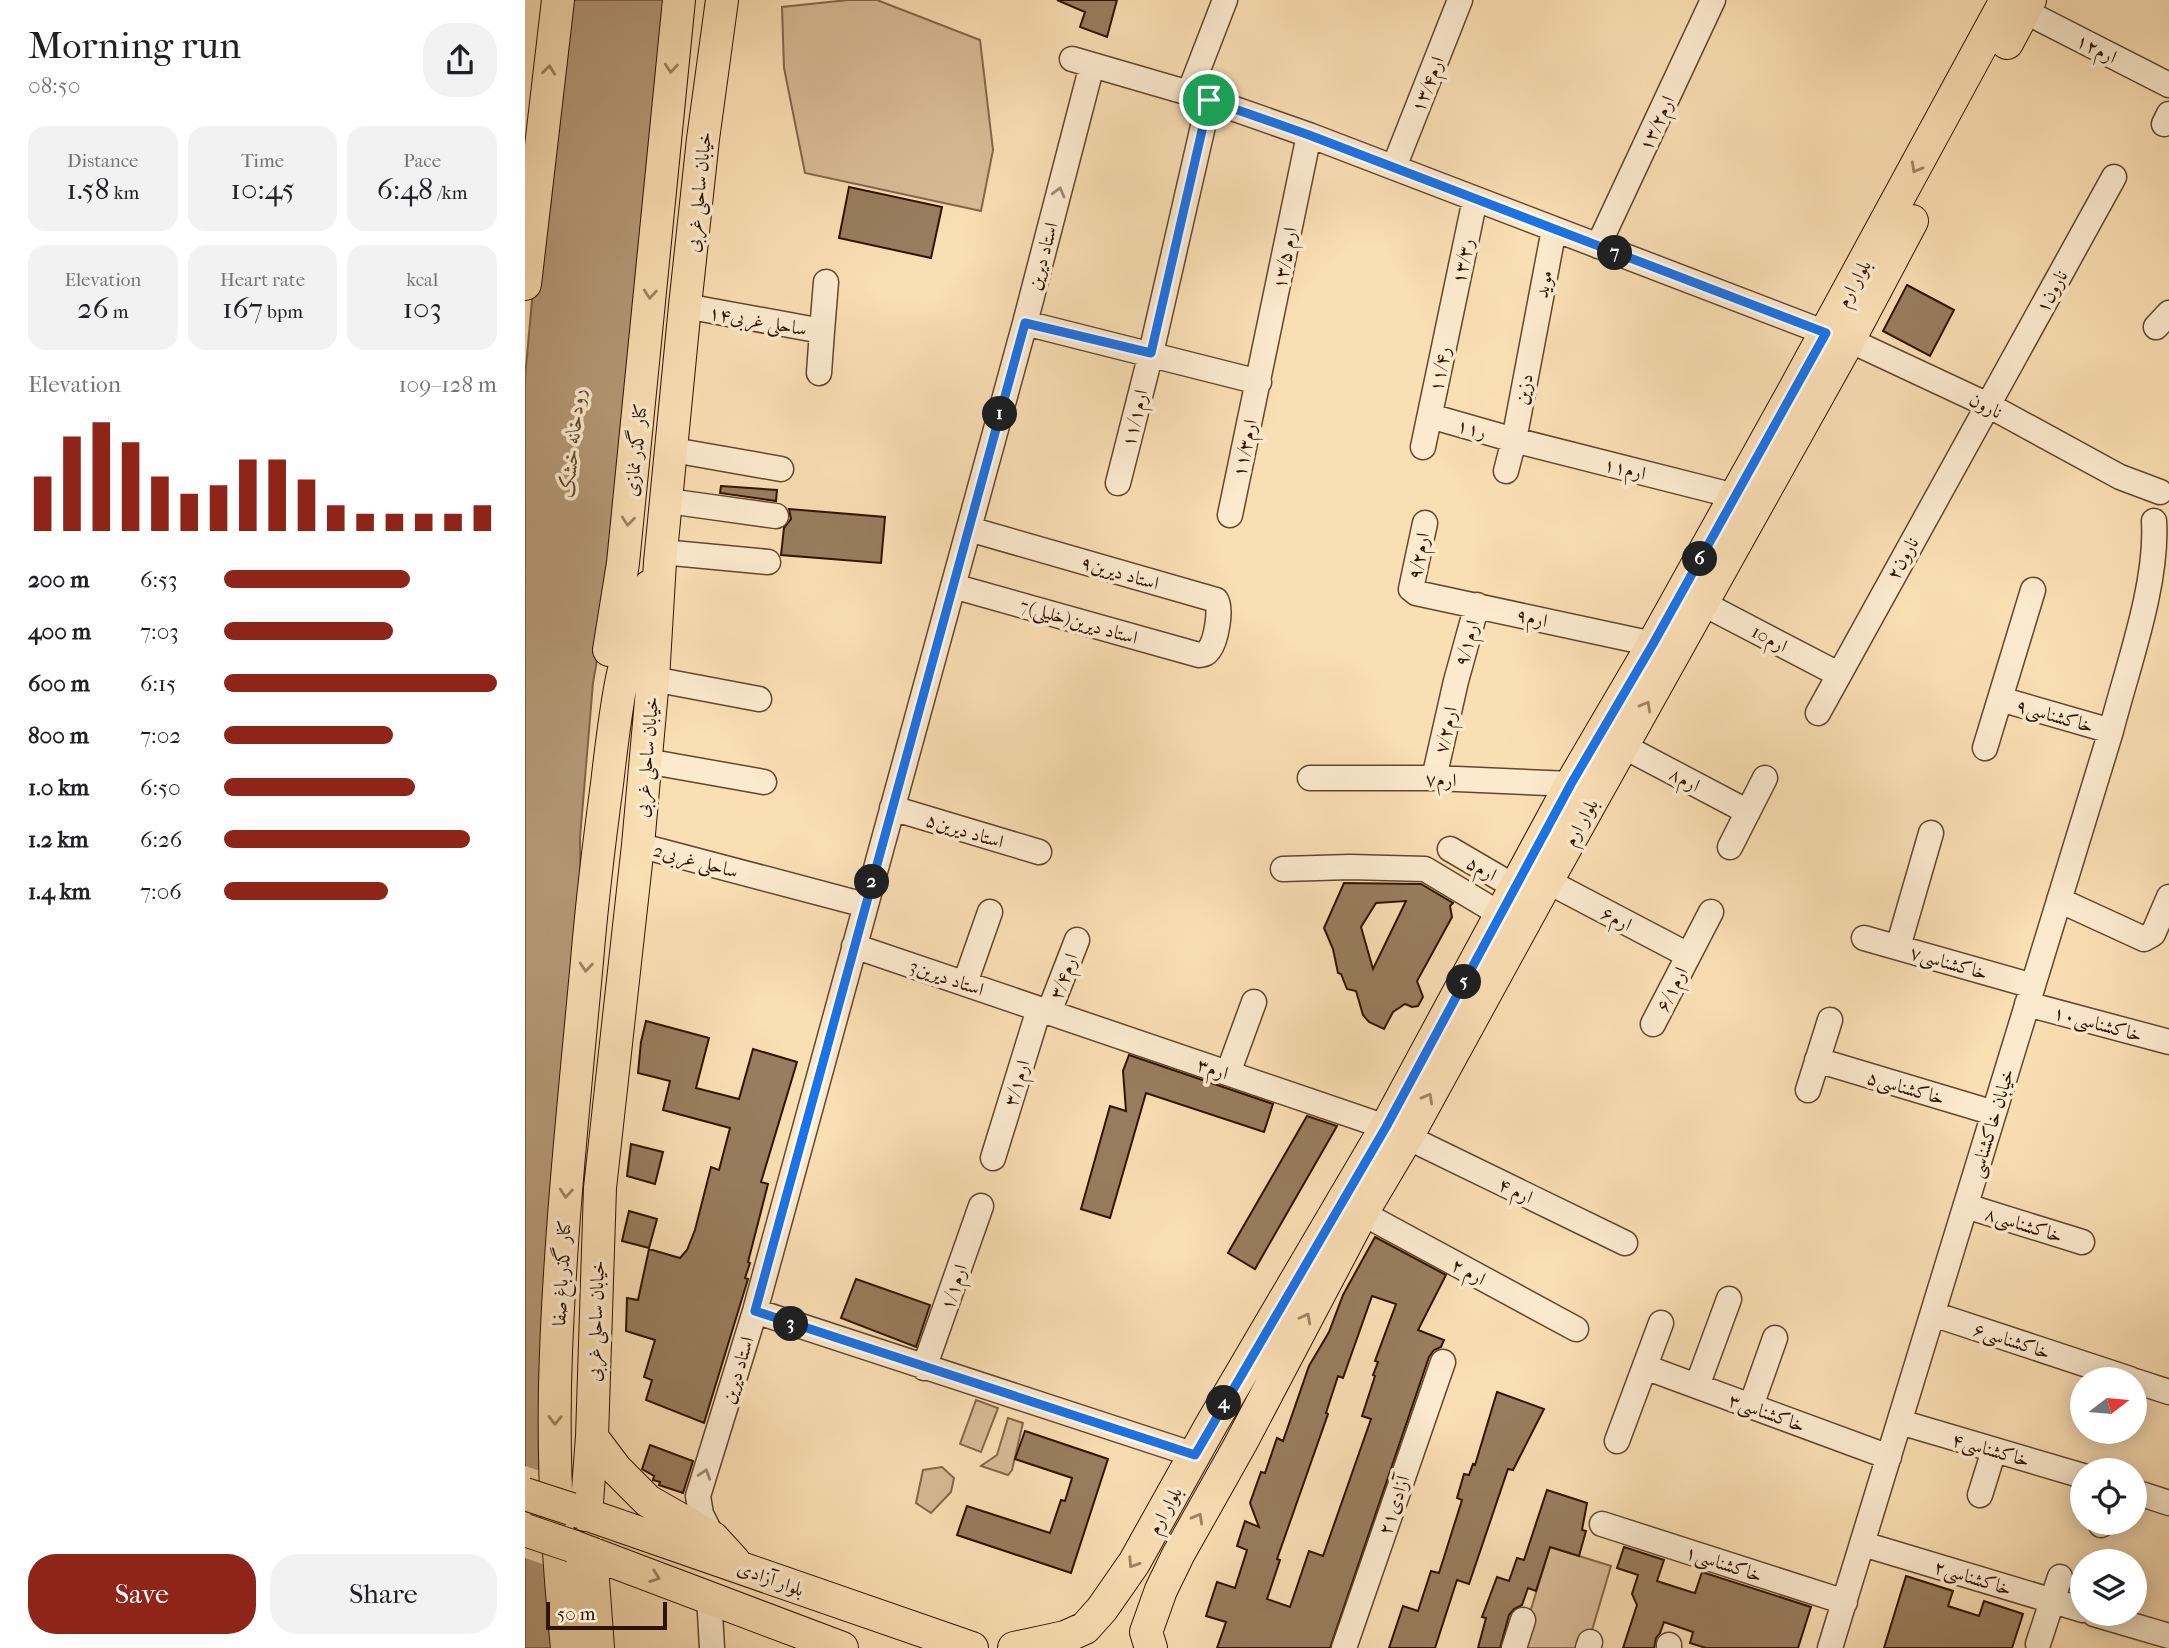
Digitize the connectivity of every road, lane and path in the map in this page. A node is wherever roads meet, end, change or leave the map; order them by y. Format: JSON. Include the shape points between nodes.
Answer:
{"nodes":[{"id":1,"x":558,"y":0,"type":"edge"},
{"id":2,"x":679,"y":0,"type":"edge"},
{"id":3,"x":722,"y":0,"type":"edge"},
{"id":4,"x":1225,"y":0,"type":"edge"},
{"id":5,"x":1460,"y":0,"type":"edge"},
{"id":6,"x":1713,"y":0,"type":"edge"},
{"id":7,"x":2020,"y":4,"type":"edge"},
{"id":8,"x":1082,"y":62,"type":"joint"},
{"id":9,"x":2169,"y":85,"type":"edge"},
{"id":10,"x":1199,"y":97,"type":"junction"},
{"id":11,"x":1309,"y":135,"type":"junction"},
{"id":12,"x":1394,"y":167,"type":"junction"},
{"id":13,"x":2115,"y":177,"type":"dead end"},
{"id":14,"x":1475,"y":199,"type":"junction"},
{"id":15,"x":1554,"y":229,"type":"junction"},
{"id":16,"x":1598,"y":246,"type":"junction"},
{"id":17,"x":826,"y":282,"type":"dead end"},
{"id":18,"x":525,"y":284,"type":"edge"},
{"id":19,"x":685,"y":306,"type":"junction"},
{"id":20,"x":1448,"y":322,"type":"joint"},
{"id":21,"x":1025,"y":323,"type":"junction"},
{"id":22,"x":822,"y":331,"type":"junction"},
{"id":23,"x":1837,"y":336,"type":"junction"},
{"id":24,"x":1533,"y":339,"type":"joint"},
{"id":25,"x":1151,"y":353,"type":"junction"},
{"id":26,"x":818,"y":373,"type":"dead end"},
{"id":27,"x":1259,"y":382,"type":"junction"},
{"id":28,"x":1988,"y":405,"type":"junction"},
{"id":29,"x":1430,"y":416,"type":"junction"},
{"id":30,"x":1514,"y":440,"type":"junction"},
{"id":31,"x":1423,"y":447,"type":"dead end"},
{"id":32,"x":673,"y":450,"type":"junction"},
{"id":33,"x":781,"y":469,"type":"dead end"},
{"id":34,"x":1506,"y":471,"type":"dead end"},
{"id":35,"x":1118,"y":483,"type":"dead end"},
{"id":36,"x":1735,"y":496,"type":"junction"},
{"id":37,"x":668,"y":501,"type":"junction"},
{"id":38,"x":2162,"y":502,"type":"edge"},
{"id":39,"x":1230,"y":515,"type":"dead end"},
{"id":40,"x":776,"y":516,"type":"dead end"},
{"id":41,"x":1425,"y":523,"type":"dead end"},
{"id":42,"x":969,"y":529,"type":"junction"},
{"id":43,"x":2169,"y":546,"type":"edge"},
{"id":44,"x":661,"y":557,"type":"junction"},
{"id":45,"x":768,"y":562,"type":"dead end"},
{"id":46,"x":953,"y":586,"type":"junction"},
{"id":47,"x":1411,"y":589,"type":"joint"},
{"id":48,"x":2033,"y":590,"type":"dead end"},
{"id":49,"x":2147,"y":596,"type":"junction"},
{"id":50,"x":1702,"y":603,"type":"junction"},
{"id":51,"x":1477,"y":605,"type":"junction"},
{"id":52,"x":1206,"y":653,"type":"joint"},
{"id":53,"x":1654,"y":659,"type":"junction"},
{"id":54,"x":1838,"y":674,"type":"junction"},
{"id":55,"x":653,"y":679,"type":"junction"},
{"id":56,"x":1456,"y":681,"type":"joint"},
{"id":57,"x":758,"y":699,"type":"dead end"},
{"id":58,"x":2000,"y":699,"type":"junction"},
{"id":59,"x":1818,"y":713,"type":"dead end"},
{"id":60,"x":2111,"y":731,"type":"junction"},
{"id":61,"x":1623,"y":746,"type":"junction"},
{"id":62,"x":1985,"y":748,"type":"dead end"},
{"id":63,"x":646,"y":761,"type":"junction"},
{"id":64,"x":1310,"y":778,"type":"dead end"},
{"id":65,"x":1434,"y":778,"type":"junction"},
{"id":66,"x":1765,"y":778,"type":"dead end"},
{"id":67,"x":764,"y":782,"type":"dead end"},
{"id":68,"x":1571,"y":784,"type":"junction"},
{"id":69,"x":892,"y":808,"type":"junction"},
{"id":70,"x":1748,"y":811,"type":"junction"},
{"id":71,"x":1931,"y":833,"type":"dead end"},
{"id":72,"x":638,"y":845,"type":"junction"},
{"id":73,"x":1730,"y":846,"type":"dead end"},
{"id":74,"x":1450,"y":849,"type":"dead end"},
{"id":75,"x":1039,"y":852,"type":"dead end"},
{"id":76,"x":1283,"y":869,"type":"dead end"},
{"id":77,"x":1547,"y":881,"type":"junction"},
{"id":78,"x":2169,"y":897,"type":"edge"},
{"id":79,"x":593,"y":899,"type":"junction"},
{"id":80,"x":1507,"y":900,"type":"junction"},
{"id":81,"x":2059,"y":900,"type":"junction"},
{"id":82,"x":866,"y":905,"type":"junction"},
{"id":83,"x":990,"y":912,"type":"dead end"},
{"id":84,"x":1711,"y":912,"type":"dead end"},
{"id":85,"x":1864,"y":938,"type":"dead end"},
{"id":86,"x":1077,"y":940,"type":"dead end"},
{"id":87,"x":854,"y":946,"type":"junction"},
{"id":88,"x":1898,"y":947,"type":"junction"},
{"id":89,"x":1688,"y":955,"type":"junction"},
{"id":90,"x":965,"y":983,"type":"junction"},
{"id":91,"x":2030,"y":995,"type":"junction"},
{"id":92,"x":1254,"y":1002,"type":"dead end"},
{"id":93,"x":1044,"y":1010,"type":"junction"},
{"id":94,"x":1830,"y":1020,"type":"dead end"},
{"id":95,"x":1653,"y":1024,"type":"dead end"},
{"id":96,"x":2169,"y":1042,"type":"edge"},
{"id":97,"x":1817,"y":1060,"type":"junction"},
{"id":98,"x":1228,"y":1073,"type":"junction"},
{"id":99,"x":1808,"y":1090,"type":"dead end"},
{"id":100,"x":1994,"y":1113,"type":"junction"},
{"id":101,"x":1397,"y":1132,"type":"junction"},
{"id":102,"x":993,"y":1158,"type":"dead end"},
{"id":103,"x":981,"y":1206,"type":"dead end"},
{"id":104,"x":1966,"y":1206,"type":"junction"},
{"id":105,"x":1362,"y":1213,"type":"junction"},
{"id":106,"x":2082,"y":1242,"type":"dead end"},
{"id":107,"x":1625,"y":1243,"type":"dead end"},
{"id":108,"x":1729,"y":1299,"type":"dead end"},
{"id":109,"x":755,"y":1311,"type":"junction"},
{"id":110,"x":1933,"y":1314,"type":"junction"},
{"id":111,"x":1661,"y":1323,"type":"dead end"},
{"id":112,"x":1576,"y":1329,"type":"dead end"},
{"id":113,"x":1775,"y":1338,"type":"dead end"},
{"id":114,"x":1443,"y":1362,"type":"dead end"},
{"id":115,"x":1645,"y":1367,"type":"junction"},
{"id":116,"x":2094,"y":1367,"type":"edge"},
{"id":117,"x":924,"y":1368,"type":"junction"},
{"id":118,"x":2147,"y":1385,"type":"edge"},
{"id":119,"x":1697,"y":1386,"type":"junction"},
{"id":120,"x":2169,"y":1392,"type":"edge"},
{"id":121,"x":1751,"y":1406,"type":"junction"},
{"id":122,"x":1900,"y":1422,"type":"junction"},
{"id":123,"x":591,"y":1437,"type":"junction"},
{"id":124,"x":1617,"y":1441,"type":"dead end"},
{"id":125,"x":1994,"y":1450,"type":"junction"},
{"id":126,"x":1195,"y":1455,"type":"junction"},
{"id":127,"x":1889,"y":1457,"type":"junction"},
{"id":128,"x":2070,"y":1472,"type":"edge"},
{"id":129,"x":525,"y":1494,"type":"edge"},
{"id":130,"x":1980,"y":1495,"type":"dead end"},
{"id":131,"x":2147,"y":1496,"type":"edge"},
{"id":132,"x":2169,"y":1503,"type":"edge"},
{"id":133,"x":578,"y":1512,"type":"junction"},
{"id":134,"x":1602,"y":1524,"type":"dead end"},
{"id":135,"x":525,"y":1530,"type":"edge"},
{"id":136,"x":713,"y":1538,"type":"junction"},
{"id":137,"x":1863,"y":1544,"type":"junction"},
{"id":138,"x":582,"y":1549,"type":"junction"},
{"id":139,"x":738,"y":1565,"type":"junction"},
{"id":140,"x":2060,"y":1577,"type":"dead end"},
{"id":141,"x":709,"y":1596,"type":"junction"},
{"id":142,"x":2052,"y":1601,"type":"junction"},
{"id":143,"x":1845,"y":1602,"type":"junction"},
{"id":144,"x":2070,"y":1606,"type":"edge"},
{"id":145,"x":1102,"y":1609,"type":"junction"},
{"id":146,"x":864,"y":1611,"type":"junction"},
{"id":147,"x":1523,"y":1620,"type":"dead end"},
{"id":148,"x":2135,"y":1626,"type":"edge"},
{"id":149,"x":2169,"y":1636,"type":"edge"},
{"id":150,"x":1143,"y":1643,"type":"edge"},
{"id":151,"x":2038,"y":1644,"type":"dead end"},
{"id":152,"x":567,"y":1648,"type":"edge"},
{"id":153,"x":598,"y":1648,"type":"edge"},
{"id":154,"x":607,"y":1648,"type":"edge"},
{"id":155,"x":712,"y":1648,"type":"edge"},
{"id":156,"x":842,"y":1648,"type":"edge"},
{"id":157,"x":852,"y":1648,"type":"edge"},
{"id":158,"x":972,"y":1648,"type":"edge"},
{"id":159,"x":1014,"y":1648,"type":"edge"},
{"id":160,"x":1100,"y":1648,"type":"edge"},
{"id":161,"x":1344,"y":1648,"type":"edge"},
{"id":162,"x":1514,"y":1648,"type":"edge"},
{"id":163,"x":1830,"y":1648,"type":"edge"}],
"edges":[{"from":18,"to":1,"type":"main road","one_way":true},
{"from":2,"to":79,"type":"main road","name":"کنار گذر نمازی","one_way":true,"via":[[624,562],[600,691],[589,830]]},
{"from":3,"to":19,"type":"main road","name":"خیابان ساحلی غربی"},
{"from":4,"to":10,"type":"street","name":"۱۱/۱ارم"},
{"from":5,"to":12,"type":"street","name":"۱۳/۴ارم"},
{"from":6,"to":16,"type":"street","name":"۱۳/۲ارم"},
{"from":7,"to":9,"type":"street","name":"ارم۱۲"},
{"from":7,"to":23,"type":"main road","name":"بلوار ارم"},
{"from":8,"to":10,"type":"street","name":"نارون"},
{"from":21,"to":8,"type":"street","name":"استاد دیرین","one_way":true},
{"from":10,"to":11,"type":"street","name":"نارون"},
{"from":10,"to":25,"type":"street","name":"۱۱/۱ارم"},
{"from":11,"to":12,"type":"street","name":"نارون"},
{"from":11,"to":27,"type":"street","name":"۱۳/۵ ارم"},
{"from":12,"to":14,"type":"street","name":"نارون"},
{"from":13,"to":28,"type":"street","name":"نارون۱"},
{"from":14,"to":15,"type":"street","name":"نارون"},
{"from":14,"to":20,"type":"street","name":"۱۳/۳ر"},
{"from":15,"to":16,"type":"street","name":"نارون"},
{"from":15,"to":24,"type":"street","name":"موید"},
{"from":16,"to":23,"type":"street","name":"نارون"},
{"from":17,"to":22,"type":"street","name":"ساحلی غربی۱۴"},
{"from":19,"to":22,"type":"street","name":"ساحلی غربی۱۴"},
{"from":19,"to":32,"type":"main road","name":"خیابان ساحلی غربی"},
{"from":20,"to":29,"type":"street","name":"۱۱/۴ر"},
{"from":21,"to":25,"type":"street"},
{"from":21,"to":42,"type":"street","name":"استاد دیرین"},
{"from":22,"to":26,"type":"street"},
{"from":23,"to":28,"type":"street","name":"نارون"},
{"from":23,"to":36,"type":"main road","name":"بلوار ارم"},
{"from":23,"to":50,"type":"main road","name":"بلوار ارم"},
{"from":24,"to":30,"type":"street","name":"دزین"},
{"from":25,"to":27,"type":"street"},
{"from":25,"to":35,"type":"street","name":"۱۱/۱ارم"},
{"from":27,"to":39,"type":"street","name":"۱۱/۳ارم"},
{"from":28,"to":38,"type":"street","name":"نارون"},
{"from":28,"to":54,"type":"street","name":"نارون۲"},
{"from":29,"to":30,"type":"street","name":"۱۱ر"},
{"from":29,"to":31,"type":"street","name":"۱۱/۴ر"},
{"from":30,"to":34,"type":"street","name":"دزین"},
{"from":30,"to":36,"type":"street","name":"ارم۱۱"},
{"from":32,"to":33,"type":"street"},
{"from":32,"to":37,"type":"main road","name":"خیابان ساحلی غربی"},
{"from":36,"to":53,"type":"main road","name":"بلوار ارم"},
{"from":37,"to":40,"type":"street"},
{"from":37,"to":44,"type":"main road","name":"خیابان ساحلی غربی"},
{"from":38,"to":49,"type":"street","name":"خیابان خاکشناسی"},
{"from":41,"to":47,"type":"street","name":"۹/۲ارم"},
{"from":42,"to":46,"type":"street","name":"استاد دیرین"},
{"from":42,"to":52,"type":"street","name":"استاد دیرین۹","via":[[1216,600],[1219,614],[1212,648]]},
{"from":43,"to":49,"type":"street","name":"خیابان خاکشناسی"},
{"from":44,"to":45,"type":"street"},
{"from":44,"to":55,"type":"main road","name":"خیابان ساحلی غربی"},
{"from":44,"to":79,"type":"main road","via":[[635,621],[617,698]]},
{"from":46,"to":52,"type":"street","name":"7استاد دیرین(خلیلی)","via":[[1199,655]]},
{"from":46,"to":69,"type":"street","name":"استاد دیرین"},
{"from":47,"to":51,"type":"street","name":"ارم۹"},
{"from":48,"to":58,"type":"street"},
{"from":49,"to":60,"type":"street","name":"خیابان خاکشناسی"},
{"from":50,"to":53,"type":"main road","name":"بلوار ارم"},
{"from":50,"to":54,"type":"street","name":"ارم10"},
{"from":51,"to":53,"type":"street","name":"ارم۹"},
{"from":51,"to":56,"type":"street","name":"۹/۱ارم"},
{"from":61,"to":53,"type":"main road","name":"بلوار ارم","one_way":true},
{"from":53,"to":68,"type":"main road","name":"بلوار ارم"},
{"from":54,"to":59,"type":"street","name":"نارون۲"},
{"from":55,"to":57,"type":"street"},
{"from":55,"to":63,"type":"main road","name":"خیابان ساحلی غربی"},
{"from":56,"to":65,"type":"street","name":"۷/۲ارم"},
{"from":58,"to":60,"type":"street","name":"خاکشناسی۹"},
{"from":58,"to":62,"type":"street"},
{"from":60,"to":81,"type":"street","name":"خیابان خاکشناسی"},
{"from":61,"to":70,"type":"street","name":"ارم۸"},
{"from":61,"to":77,"type":"main road","name":"بلوار ارم"},
{"from":63,"to":67,"type":"street"},
{"from":63,"to":72,"type":"main road","name":"خیابان ساحلی غربی"},
{"from":64,"to":65,"type":"street","name":"ارم۷"},
{"from":65,"to":68,"type":"street","name":"ارم۷"},
{"from":66,"to":70,"type":"street"},
{"from":68,"to":80,"type":"main road","name":"بلوار ارم"},
{"from":69,"to":75,"type":"street","name":"استاد دیرین۵"},
{"from":69,"to":82,"type":"street","name":"استاد دیرین"},
{"from":70,"to":73,"type":"street"},
{"from":71,"to":88,"type":"street"},
{"from":72,"to":82,"type":"street","name":"2ساحلی غربی"},
{"from":72,"to":123,"type":"main road","name":"خیابان ساحلی غربی","via":[[600,1188]]},
{"from":74,"to":80,"type":"street","name":"ارم۵"},
{"from":76,"to":80,"type":"street","via":[[1425,869]]},
{"from":77,"to":89,"type":"street","name":"ارم۶"},
{"from":101,"to":77,"type":"main road","name":"بلوار ارم","one_way":true},
{"from":78,"to":81,"type":"street","via":[[2153,933],[2144,939]]},
{"from":79,"to":152,"type":"main road","name":"کنار گذر باغ صفا","one_way":true,"via":[[563,1223],[556,1355],[555,1463]]},
{"from":80,"to":101,"type":"main road","name":"بلوار ارم"},
{"from":81,"to":91,"type":"street","name":"خیابان خاکشناسی"},
{"from":82,"to":87,"type":"street","name":"استاد دیرین"},
{"from":83,"to":90,"type":"street"},
{"from":84,"to":89,"type":"street","name":"۶/۱ارم"},
{"from":85,"to":88,"type":"street","name":"خاکشناسی۷"},
{"from":86,"to":93,"type":"street","name":"۳/۴ارم"},
{"from":87,"to":90,"type":"street","name":"3استاد دیرین"},
{"from":87,"to":109,"type":"street","name":"استاد دیرین"},
{"from":88,"to":91,"type":"street","name":"خاکشناسی۷"},
{"from":89,"to":95,"type":"street","name":"۶/۱ارم"},
{"from":90,"to":93,"type":"street","name":"3استاد دیرین"},
{"from":91,"to":96,"type":"street","name":"خاکشناسی۱۰"},
{"from":91,"to":100,"type":"street","name":"خیابان خاکشناسی"},
{"from":92,"to":98,"type":"street"},
{"from":93,"to":98,"type":"street","name":"ارم۳"},
{"from":93,"to":102,"type":"street","name":"۳/۱ارم"},
{"from":94,"to":97,"type":"street"},
{"from":97,"to":99,"type":"street"},
{"from":97,"to":100,"type":"street","name":"خاکشناسی۵"},
{"from":98,"to":101,"type":"street","name":"ارم۳"},
{"from":100,"to":104,"type":"street","name":"خیابان خاکشناسی"},
{"from":101,"to":105,"type":"main road","name":"بلوار ارم"},
{"from":101,"to":107,"type":"street","name":"ارم ۴"},
{"from":101,"to":126,"type":"main road","name":"بلوار ارم"},
{"from":103,"to":117,"type":"street","name":"۱/۱ارم"},
{"from":104,"to":106,"type":"street","name":"خاکشناسی۸"},
{"from":104,"to":110,"type":"street","name":"خیابان خاکشناسی"},
{"from":105,"to":112,"type":"street","name":"ارم ۲"},
{"from":150,"to":105,"type":"main road","name":"بلوار ارم","one_way":true,"via":[[1178,1555]]},
{"from":108,"to":119,"type":"street"},
{"from":109,"to":117,"type":"street"},
{"from":136,"to":109,"type":"street","name":"استاد دیرین","one_way":true,"via":[[698,1496]]},
{"from":110,"to":116,"type":"street","name":"خاکشناسی۶"},
{"from":110,"to":122,"type":"street","name":"خیابان خاکشناسی"},
{"from":111,"to":115,"type":"street"},
{"from":113,"to":121,"type":"street"},
{"from":114,"to":161,"type":"street","name":"آزادی۲۱"},
{"from":115,"to":119,"type":"street","name":"خاکشناسی۳"},
{"from":115,"to":124,"type":"street"},
{"from":117,"to":126,"type":"street"},
{"from":118,"to":120,"type":"street","name":"خاکشناسی۶"},
{"from":119,"to":121,"type":"street","name":"خاکشناسی۳"},
{"from":121,"to":127,"type":"street","name":"خاکشناسی۳"},
{"from":122,"to":125,"type":"street","name":"خاکشناسی۴"},
{"from":122,"to":127,"type":"street","name":"خیابان خاکشناسی"},
{"from":123,"to":133,"type":"main road","name":"خیابان ساحلی غربی"},
{"from":123,"to":136,"type":"main road","via":[[648,1501]]},
{"from":125,"to":128,"type":"street","name":"خاکشناسی۴"},
{"from":125,"to":130,"type":"street"},
{"from":126,"to":145,"type":"main road","name":"بلوار ارم","one_way":true,"via":[[1134,1563]]},
{"from":127,"to":137,"type":"street","name":"خیابان خاکشناسی"},
{"from":129,"to":133,"type":"main road","name":"بلوار آزادی","bridge":true},
{"from":131,"to":132,"type":"street"},
{"from":133,"to":139,"type":"main road","name":"بلوار آزادی"},
{"from":134,"to":143,"type":"street","name":"خاکشناسی۱"},
{"from":135,"to":138,"type":"main road","name":"بلوار آزادی","bridge":true},
{"from":136,"to":139,"type":"main road"},
{"from":137,"to":142,"type":"street","name":"خاکشناسی۲"},
{"from":137,"to":143,"type":"street","name":"خیابان خاکشناسی"},
{"from":138,"to":141,"type":"main road","name":"بلوار آزادی","one_way":true},
{"from":138,"to":153,"type":"main road"},
{"from":138,"to":154,"type":"street"},
{"from":139,"to":146,"type":"main road","name":"بلوار آزادی"},
{"from":140,"to":142,"type":"street"},
{"from":141,"to":155,"type":"street"},
{"from":141,"to":156,"type":"main road","name":"بلوار آزادی"},
{"from":142,"to":144,"type":"street","name":"خاکشناسی۲"},
{"from":142,"to":151,"type":"street"},
{"from":143,"to":163,"type":"street","name":"خیابان خاکشناسی"},
{"from":145,"to":159,"type":"main road","name":"بلوار ارم","via":[[1075,1633]]},
{"from":145,"to":160,"type":"main road","via":[[1095,1632]]},
{"from":146,"to":157,"type":"main road"},
{"from":146,"to":158,"type":"main road","name":"بلوار آزادی"},
{"from":147,"to":162,"type":"street"},
{"from":148,"to":149,"type":"street"}]}
